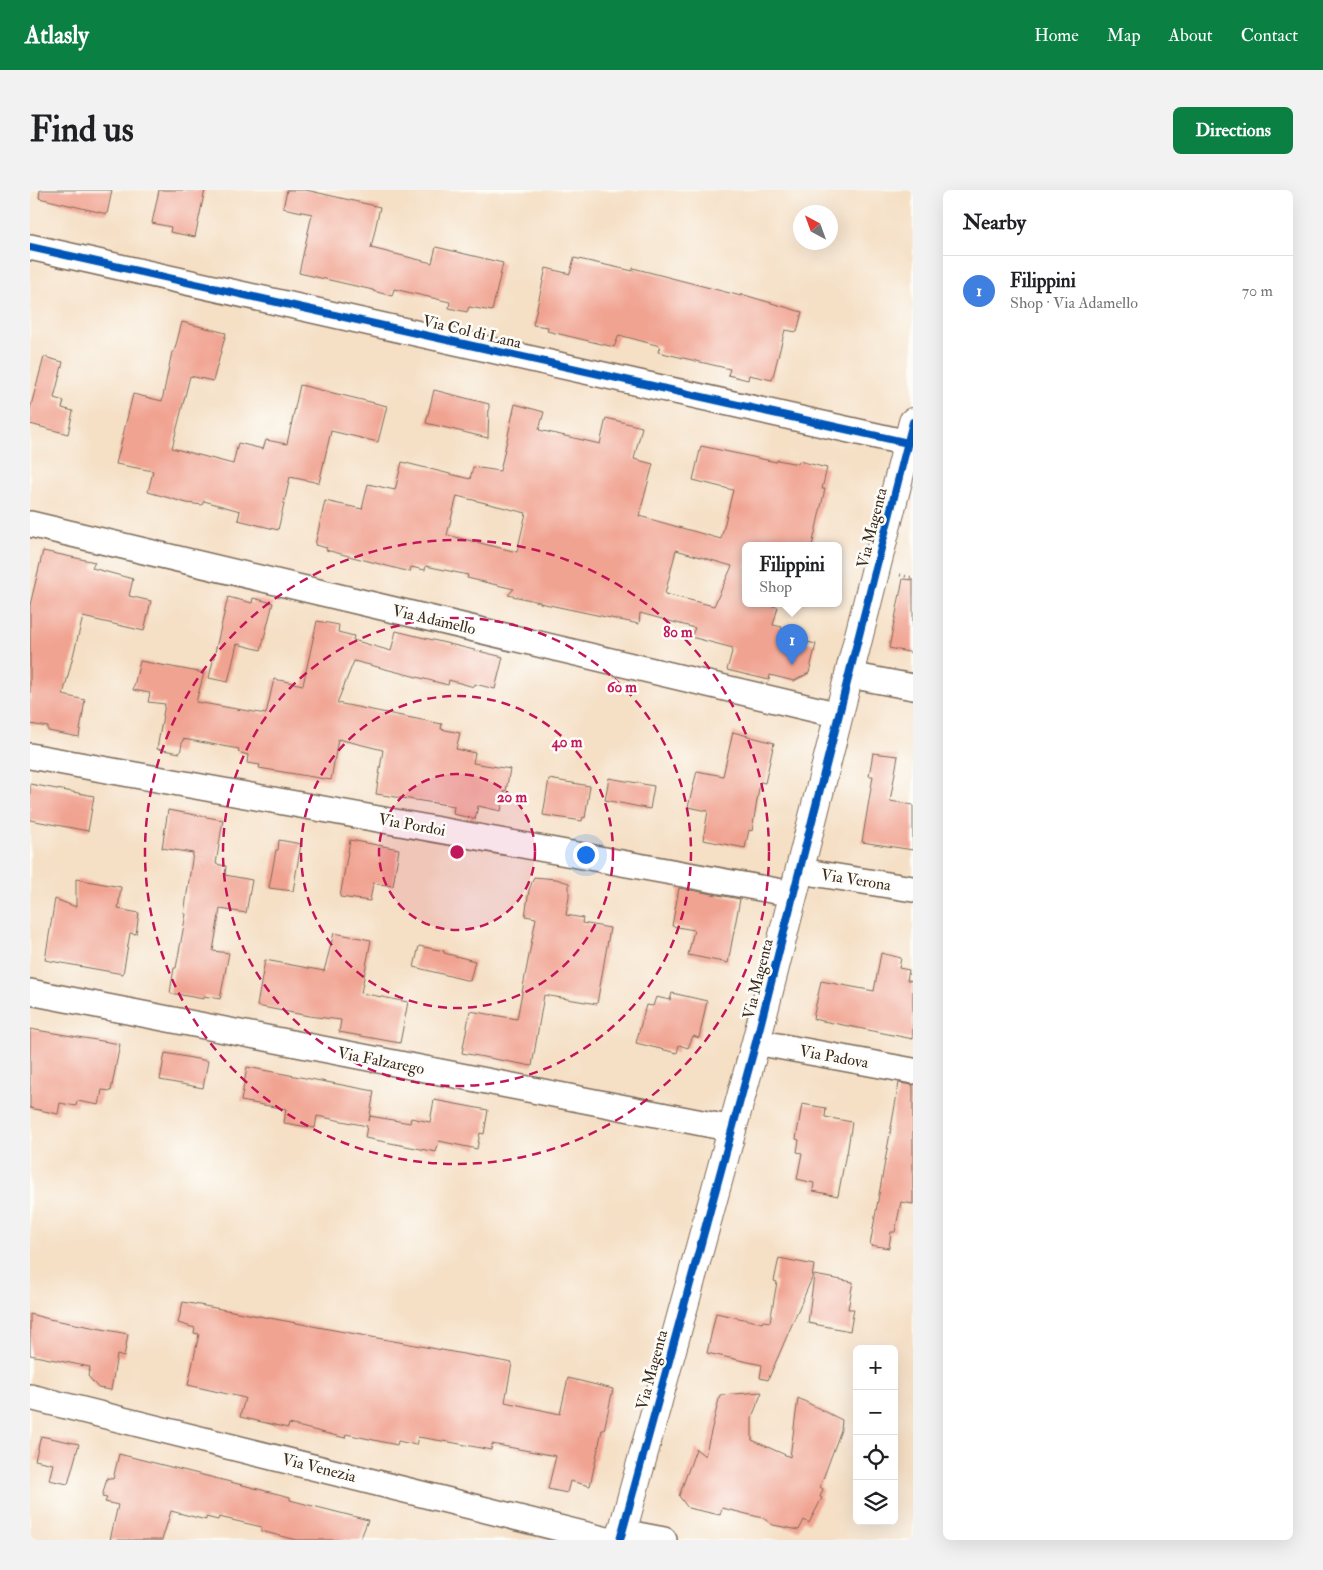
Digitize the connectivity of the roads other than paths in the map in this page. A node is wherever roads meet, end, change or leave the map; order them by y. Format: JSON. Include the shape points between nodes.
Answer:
{"nodes":[{"id":1,"x":30,"y":247,"type":"edge"},
{"id":2,"x":910,"y":433,"type":"edge"},
{"id":3,"x":30,"y":524,"type":"edge"},
{"id":4,"x":849,"y":675,"type":"junction"},
{"id":5,"x":913,"y":686,"type":"edge"},
{"id":6,"x":839,"y":715,"type":"junction"},
{"id":7,"x":30,"y":756,"type":"edge"},
{"id":8,"x":797,"y":882,"type":"junction"},
{"id":9,"x":913,"y":889,"type":"edge"},
{"id":10,"x":30,"y":992,"type":"edge"},
{"id":11,"x":756,"y":1042,"type":"junction"},
{"id":12,"x":913,"y":1071,"type":"edge"},
{"id":13,"x":733,"y":1129,"type":"junction"},
{"id":14,"x":30,"y":1397,"type":"edge"},
{"id":15,"x":616,"y":1537,"type":"edge"},
{"id":16,"x":664,"y":1540,"type":"edge"}],
"edges":[{"from":1,"to":2,"type":"street","name":"Via Col di Lana"},
{"from":2,"to":4,"type":"street","name":"Via Magenta"},
{"from":3,"to":6,"type":"street","name":"Via Adamello"},
{"from":4,"to":5,"type":"street"},
{"from":4,"to":6,"type":"street","name":"Via Magenta"},
{"from":6,"to":8,"type":"street","name":"Via Magenta"},
{"from":7,"to":8,"type":"street","name":"Via Pordoi"},
{"from":8,"to":9,"type":"street","name":"Via Verona"},
{"from":8,"to":11,"type":"street","name":"Via Magenta"},
{"from":10,"to":13,"type":"street","name":"Via Falzarego"},
{"from":11,"to":12,"type":"street","name":"Via Padova"},
{"from":11,"to":13,"type":"street","name":"Via Magenta"},
{"from":13,"to":15,"type":"street","name":"Via Magenta"},
{"from":14,"to":15,"type":"street","name":"Via Venezia"},
{"from":15,"to":16,"type":"street","name":"Via Venezia"}]}
